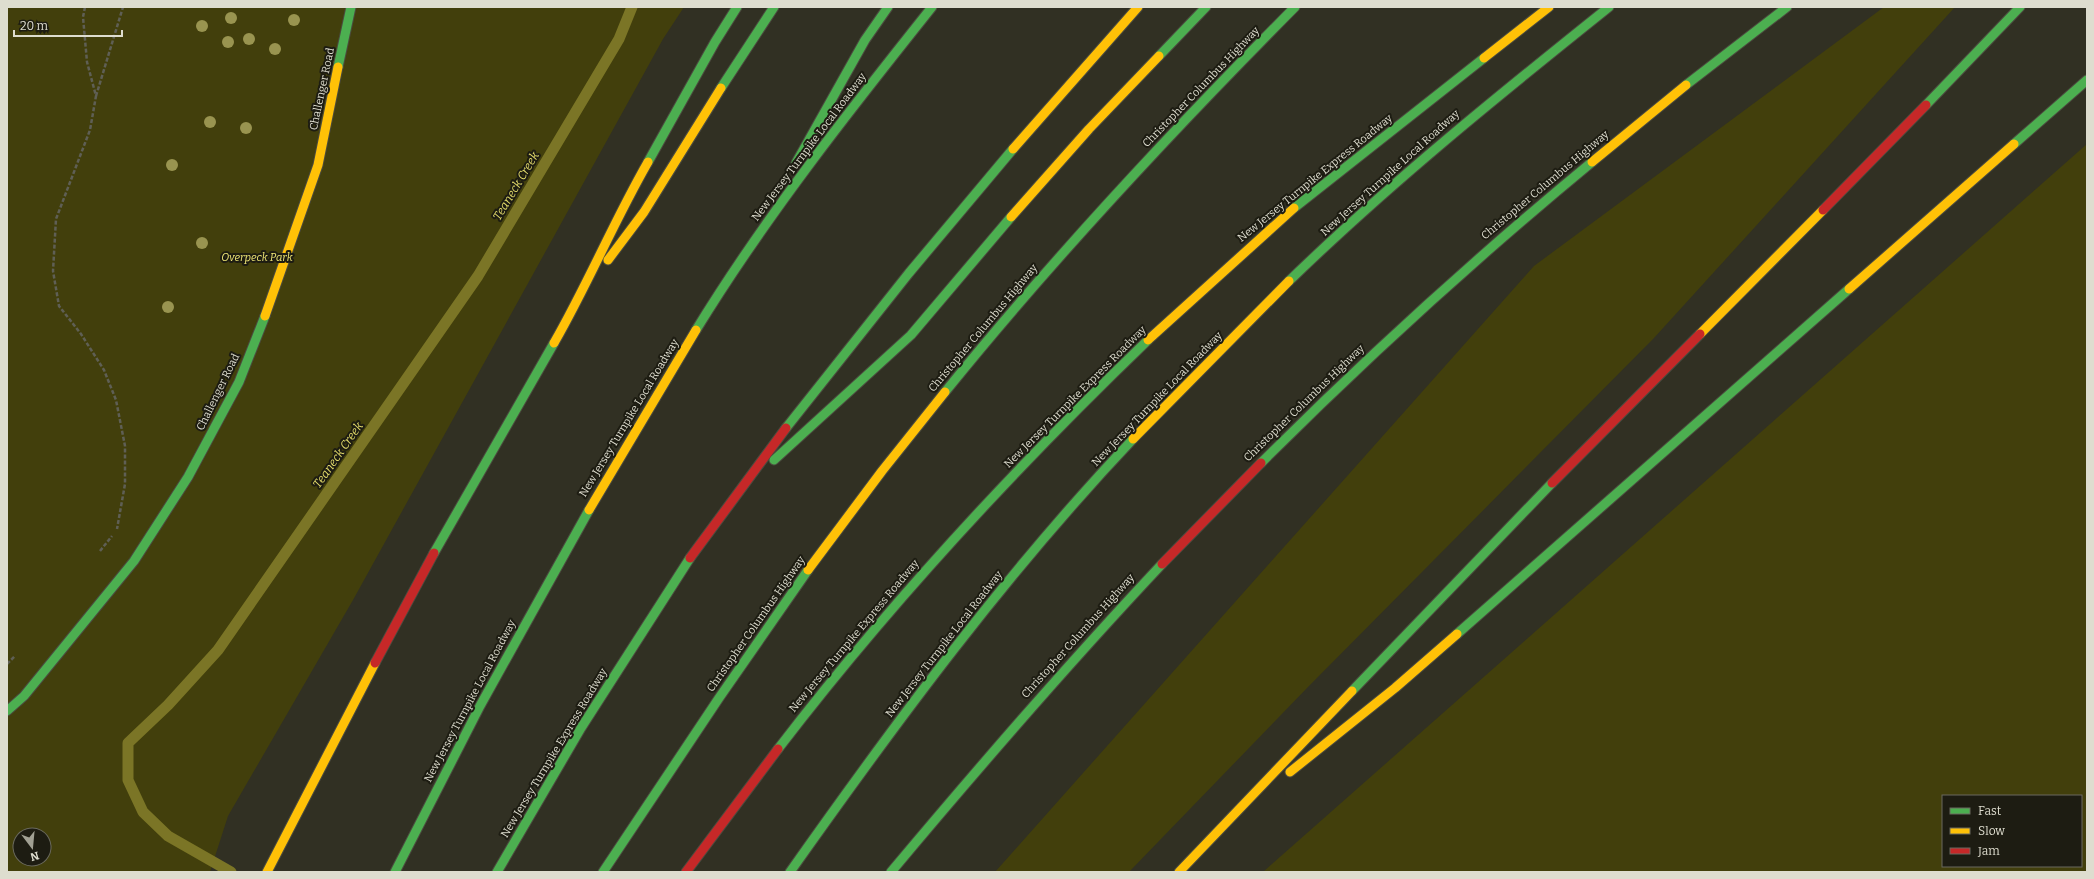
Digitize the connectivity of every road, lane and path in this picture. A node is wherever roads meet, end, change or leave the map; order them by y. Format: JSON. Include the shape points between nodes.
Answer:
{"nodes":[{"id":1,"x":85,"y":7,"type":"edge"},
{"id":2,"x":123,"y":7,"type":"edge"},
{"id":3,"x":352,"y":7,"type":"edge"},
{"id":4,"x":737,"y":7,"type":"edge"},
{"id":5,"x":774,"y":7,"type":"edge"},
{"id":6,"x":888,"y":7,"type":"edge"},
{"id":7,"x":932,"y":7,"type":"edge"},
{"id":8,"x":1138,"y":7,"type":"edge"},
{"id":9,"x":1206,"y":7,"type":"edge"},
{"id":10,"x":1295,"y":7,"type":"edge"},
{"id":11,"x":1549,"y":7,"type":"edge"},
{"id":12,"x":1610,"y":7,"type":"edge"},
{"id":13,"x":1787,"y":7,"type":"edge"},
{"id":14,"x":2020,"y":7,"type":"edge"},
{"id":15,"x":2087,"y":80,"type":"edge"},
{"id":16,"x":96,"y":96,"type":"junction"},
{"id":17,"x":748,"y":248,"type":"junction"},
{"id":18,"x":579,"y":299,"type":"junction"},
{"id":19,"x":735,"y":495,"type":"junction"},
{"id":20,"x":98,"y":554,"type":"dead end"},
{"id":21,"x":16,"y":654,"type":"dead end"},
{"id":22,"x":7,"y":664,"type":"edge"},
{"id":23,"x":7,"y":711,"type":"edge"},
{"id":24,"x":1232,"y":819,"type":"junction"},
{"id":25,"x":267,"y":872,"type":"edge"},
{"id":26,"x":394,"y":872,"type":"edge"},
{"id":27,"x":497,"y":872,"type":"edge"},
{"id":28,"x":603,"y":872,"type":"edge"},
{"id":29,"x":686,"y":872,"type":"edge"},
{"id":30,"x":790,"y":872,"type":"edge"},
{"id":31,"x":892,"y":872,"type":"edge"},
{"id":32,"x":1178,"y":872,"type":"edge"}],
"edges":[{"from":1,"to":16,"type":"path","via":[[83,17],[87,62]]},
{"from":2,"to":16,"type":"path"},
{"from":3,"to":23,"type":"main road","name":"Challenger Road","via":[[318,165],[278,282],[239,382],[188,477],[134,561],[24,696]]},
{"from":4,"to":18,"type":"main road","via":[[626,199]]},
{"from":5,"to":18,"type":"main road","via":[[644,212]]},
{"from":6,"to":17,"type":"main road","via":[[865,40]]},
{"from":7,"to":17,"type":"main road","name":"New Jersey Turnpike Local Roadway","via":[[793,185]]},
{"from":8,"to":19,"type":"main road","name":"New Jersey Turnpike Express Roadway","via":[[1047,108],[947,226]]},
{"from":9,"to":19,"type":"main road","via":[[1034,190],[911,335]]},
{"from":10,"to":28,"type":"main road","name":"Christopher Columbus Highway","via":[[1190,114],[1079,234],[924,418],[777,613],[685,746]]},
{"from":11,"to":29,"type":"main road","name":"New Jersey Turnpike Express Roadway","via":[[1386,134],[1261,236],[1077,409],[961,530],[863,640],[768,759]]},
{"from":12,"to":30,"type":"main road","name":"New Jersey Turnpike Local Roadway","via":[[1418,162],[1296,274],[1179,390],[1068,511],[962,638]]},
{"from":13,"to":31,"type":"main road","name":"Christopher Columbus Highway","via":[[1554,192],[1441,290],[1252,470],[1133,594],[1027,711]]},
{"from":14,"to":24,"type":"main road","via":[[1377,663]]},
{"from":15,"to":24,"type":"main road","via":[[1395,688]]},
{"from":16,"to":20,"type":"path","via":[[90,130],[56,219],[53,271],[59,306],[104,370],[116,400],[125,446],[125,484],[117,529]]},
{"from":17,"to":26,"type":"main road","name":"New Jersey Turnpike Local Roadway","via":[[695,330],[583,519],[473,720]]},
{"from":18,"to":25,"type":"main road","via":[[444,534],[330,747]]},
{"from":19,"to":27,"type":"main road","name":"New Jersey Turnpike Express Roadway","via":[[613,678]]},
{"from":21,"to":22,"type":"path"},
{"from":24,"to":32,"type":"main road"}]}
